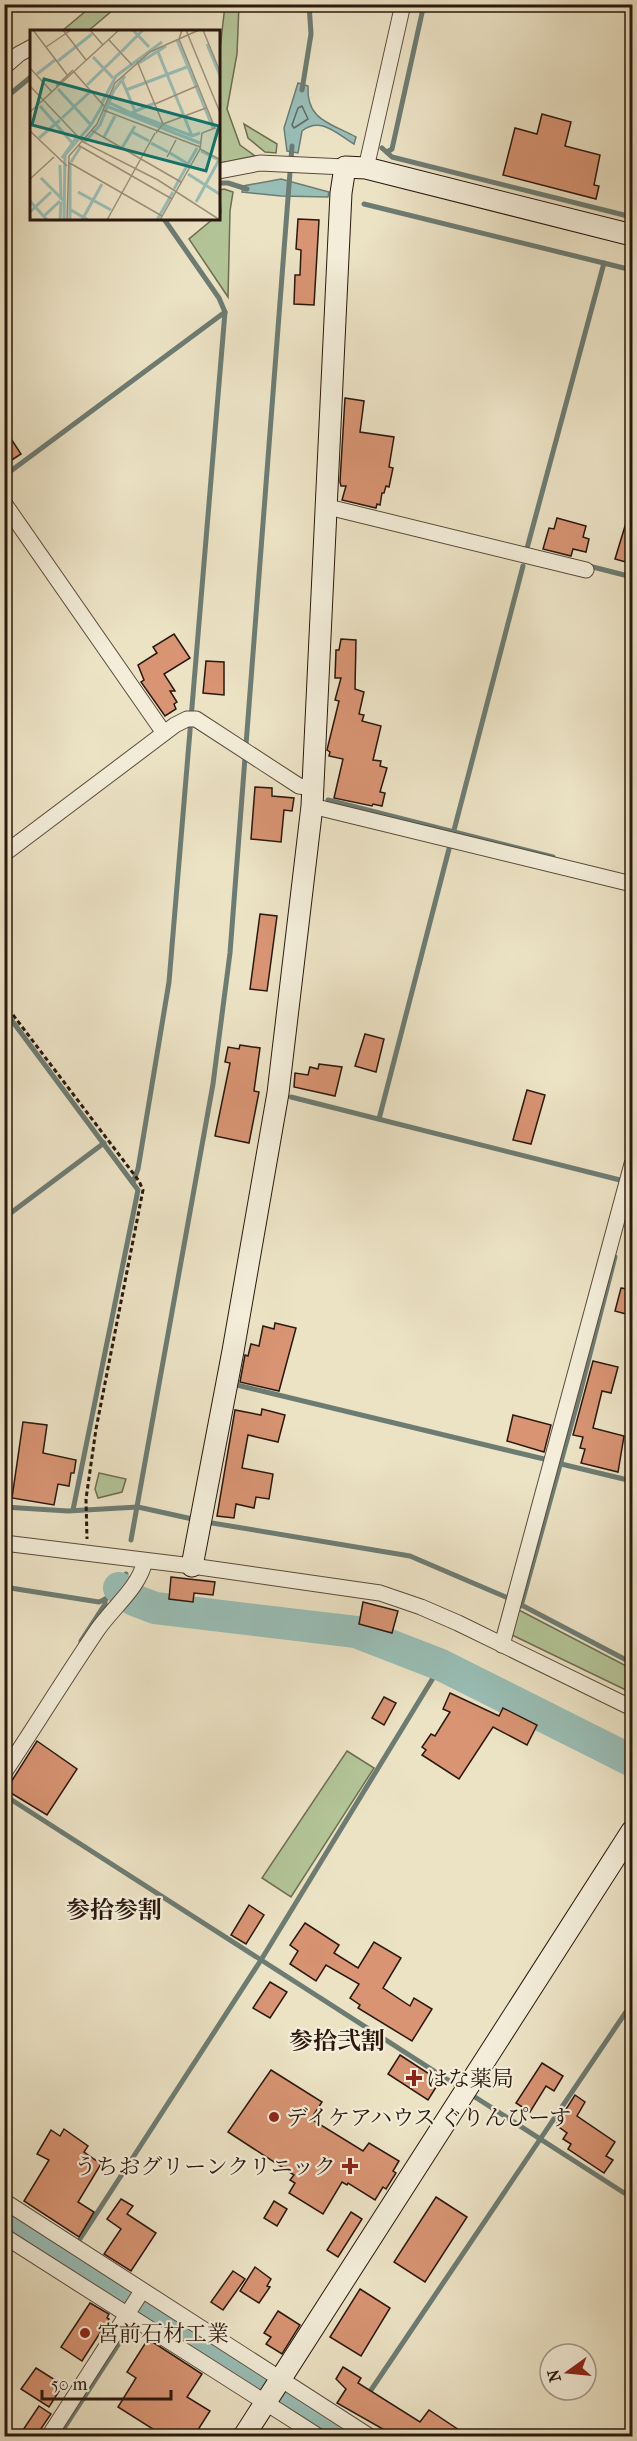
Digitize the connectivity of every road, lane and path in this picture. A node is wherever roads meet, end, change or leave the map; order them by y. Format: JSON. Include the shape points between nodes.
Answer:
{"nodes":[{"id":1,"x":403,"y":4,"type":"edge"},
{"id":2,"x":30,"y":48,"type":"edge"},
{"id":3,"x":4,"y":67,"type":"edge"},
{"id":4,"x":355,"y":168,"type":"junction"},
{"id":5,"x":220,"y":171,"type":"edge"},
{"id":6,"x":633,"y":236,"type":"edge"},
{"id":7,"x":4,"y":503,"type":"edge"},
{"id":8,"x":328,"y":507,"type":"junction"},
{"id":9,"x":586,"y":570,"type":"dead end"},
{"id":10,"x":164,"y":734,"type":"junction"},
{"id":11,"x":313,"y":797,"type":"junction"},
{"id":12,"x":4,"y":854,"type":"edge"},
{"id":13,"x":633,"y":884,"type":"edge"},
{"id":14,"x":4,"y":1003,"type":"edge"},
{"id":15,"x":633,"y":1164,"type":"edge"},
{"id":16,"x":4,"y":1543,"type":"edge"},
{"id":17,"x":85,"y":1552,"type":"junction"},
{"id":18,"x":145,"y":1561,"type":"junction"},
{"id":19,"x":192,"y":1566,"type":"junction"},
{"id":20,"x":502,"y":1645,"type":"junction"},
{"id":21,"x":633,"y":1708,"type":"edge"},
{"id":22,"x":4,"y":1773,"type":"edge"},
{"id":23,"x":633,"y":1831,"type":"edge"},
{"id":24,"x":4,"y":2201,"type":"edge"},
{"id":25,"x":4,"y":2236,"type":"edge"},
{"id":26,"x":134,"y":2309,"type":"junction"},
{"id":27,"x":272,"y":2393,"type":"junction"},
{"id":28,"x":49,"y":2436,"type":"edge"},
{"id":29,"x":244,"y":2436,"type":"edge"},
{"id":30,"x":318,"y":2436,"type":"edge"},
{"id":31,"x":369,"y":2436,"type":"edge"}],
"edges":[{"from":1,"to":4,"type":"street"},
{"from":2,"to":3,"type":"street"},
{"from":4,"to":5,"type":"street","via":[[282,163]]},
{"from":4,"to":6,"type":"street"},
{"from":4,"to":8,"type":"street","via":[[341,205]]},
{"from":7,"to":10,"type":"street"},
{"from":8,"to":9,"type":"street"},
{"from":8,"to":11,"type":"street"},
{"from":10,"to":11,"type":"street","via":[[192,719],[254,755]]},
{"from":10,"to":12,"type":"street"},
{"from":11,"to":13,"type":"street"},
{"from":11,"to":19,"type":"street","via":[[278,1093]]},
{"from":14,"to":17,"type":"path","via":[[137,1179],[143,1196],[96,1429],[86,1506]]},
{"from":15,"to":20,"type":"street"},
{"from":16,"to":17,"type":"street"},
{"from":17,"to":18,"type":"street"},
{"from":18,"to":19,"type":"street"},
{"from":18,"to":22,"type":"street","via":[[133,1588],[92,1638]]},
{"from":19,"to":20,"type":"street","via":[[380,1593],[421,1607]]},
{"from":20,"to":21,"type":"street"},
{"from":23,"to":27,"type":"street"},
{"from":24,"to":26,"type":"street"},
{"from":25,"to":26,"type":"street"},
{"from":26,"to":27,"type":"street"},
{"from":26,"to":27,"type":"street"},
{"from":26,"to":28,"type":"street"},
{"from":27,"to":29,"type":"street"},
{"from":27,"to":30,"type":"street"},
{"from":27,"to":31,"type":"street"}]}
